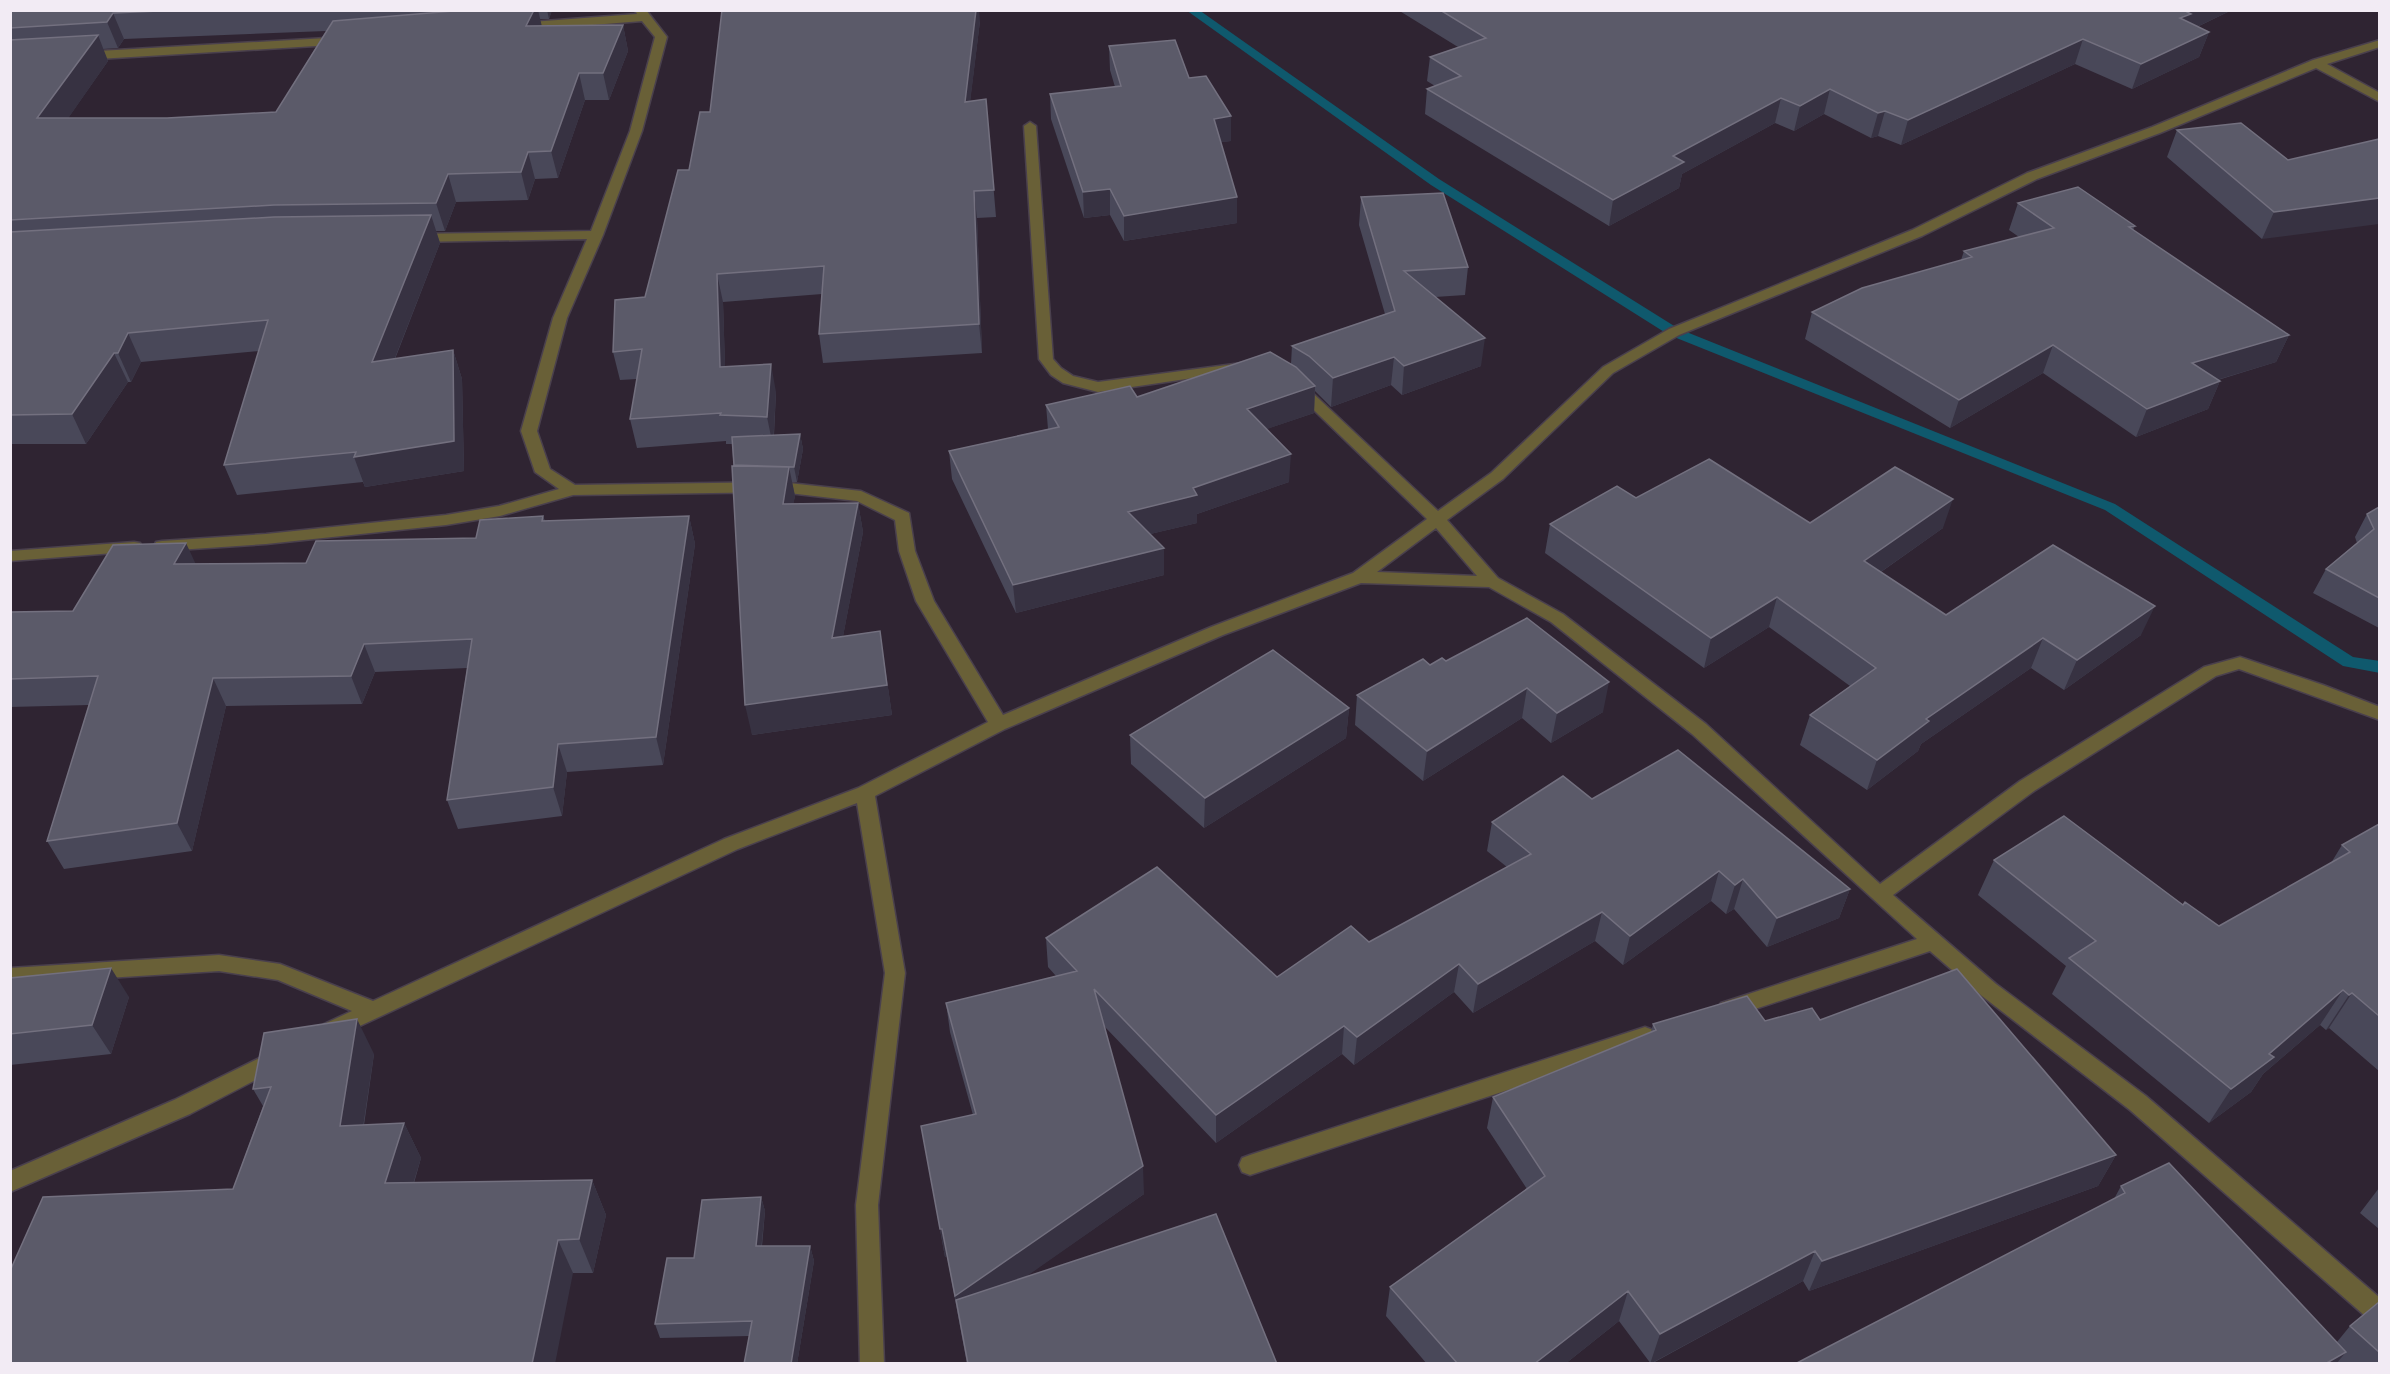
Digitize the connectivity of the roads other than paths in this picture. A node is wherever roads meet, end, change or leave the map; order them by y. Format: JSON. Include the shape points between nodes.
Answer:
{"nodes":[{"id":1,"x":643,"y":14,"type":"edge"},
{"id":2,"x":505,"y":28,"type":"edge"},
{"id":3,"x":351,"y":40,"type":"edge"},
{"id":4,"x":2379,"y":43,"type":"edge"},
{"id":5,"x":68,"y":57,"type":"edge"},
{"id":6,"x":2317,"y":63,"type":"junction"},
{"id":7,"x":2379,"y":98,"type":"edge"},
{"id":8,"x":1030,"y":126,"type":"dead end"},
{"id":9,"x":596,"y":235,"type":"junction"},
{"id":10,"x":399,"y":238,"type":"edge"},
{"id":11,"x":1259,"y":367,"type":"edge"},
{"id":12,"x":1287,"y":379,"type":"edge"},
{"id":13,"x":572,"y":490,"type":"junction"},
{"id":14,"x":1437,"y":519,"type":"junction"},
{"id":15,"x":10,"y":556,"type":"edge"},
{"id":16,"x":1359,"y":577,"type":"junction"},
{"id":17,"x":1492,"y":582,"type":"junction"},
{"id":18,"x":2379,"y":714,"type":"edge"},
{"id":19,"x":999,"y":724,"type":"junction"},
{"id":20,"x":865,"y":793,"type":"junction"},
{"id":21,"x":1879,"y":895,"type":"junction"},
{"id":22,"x":1934,"y":942,"type":"junction"},
{"id":23,"x":10,"y":976,"type":"edge"},
{"id":24,"x":372,"y":1010,"type":"junction"},
{"id":25,"x":1710,"y":1015,"type":"edge"},
{"id":26,"x":1665,"y":1030,"type":"edge"},
{"id":27,"x":320,"y":1036,"type":"edge"},
{"id":28,"x":298,"y":1047,"type":"edge"},
{"id":29,"x":1250,"y":1165,"type":"dead end"},
{"id":30,"x":10,"y":1182,"type":"edge"},
{"id":31,"x":2379,"y":1314,"type":"edge"},
{"id":32,"x":872,"y":1364,"type":"edge"}],
"edges":[{"from":1,"to":2,"type":"street"},
{"from":1,"to":9,"type":"street","via":[[661,36],[656,63],[636,131]]},
{"from":3,"to":5,"type":"street"},
{"from":4,"to":6,"type":"street"},
{"from":6,"to":7,"type":"street"},
{"from":6,"to":14,"type":"street","via":[[2032,176],[1917,233],[1674,332],[1608,370],[1497,476]]},
{"from":8,"to":11,"type":"street","via":[[1046,359],[1052,369],[1077,384],[1098,387],[1210,370]]},
{"from":9,"to":10,"type":"street"},
{"from":9,"to":13,"type":"street","via":[[560,318],[529,431],[543,472]]},
{"from":12,"to":14,"type":"street"},
{"from":13,"to":15,"type":"street","via":[[500,511],[446,520],[266,539]]},
{"from":13,"to":19,"type":"street","via":[[780,487],[861,496],[903,517],[907,551],[925,601]]},
{"from":14,"to":16,"type":"street"},
{"from":14,"to":17,"type":"street"},
{"from":16,"to":17,"type":"street"},
{"from":16,"to":19,"type":"street"},
{"from":17,"to":21,"type":"street","via":[[1557,618],[1699,729]]},
{"from":18,"to":21,"type":"street","via":[[2240,663],[2210,671],[2027,786]]},
{"from":19,"to":20,"type":"street"},
{"from":20,"to":24,"type":"street","via":[[731,844]]},
{"from":20,"to":32,"type":"street","via":[[895,973],[867,1205]]},
{"from":21,"to":22,"type":"street"},
{"from":22,"to":25,"type":"street"},
{"from":22,"to":31,"type":"street","via":[[1989,990],[2138,1103]]},
{"from":23,"to":24,"type":"street","via":[[219,963],[280,972]]},
{"from":24,"to":27,"type":"street"},
{"from":26,"to":29,"type":"street"},
{"from":28,"to":30,"type":"street","via":[[183,1107]]}]}
